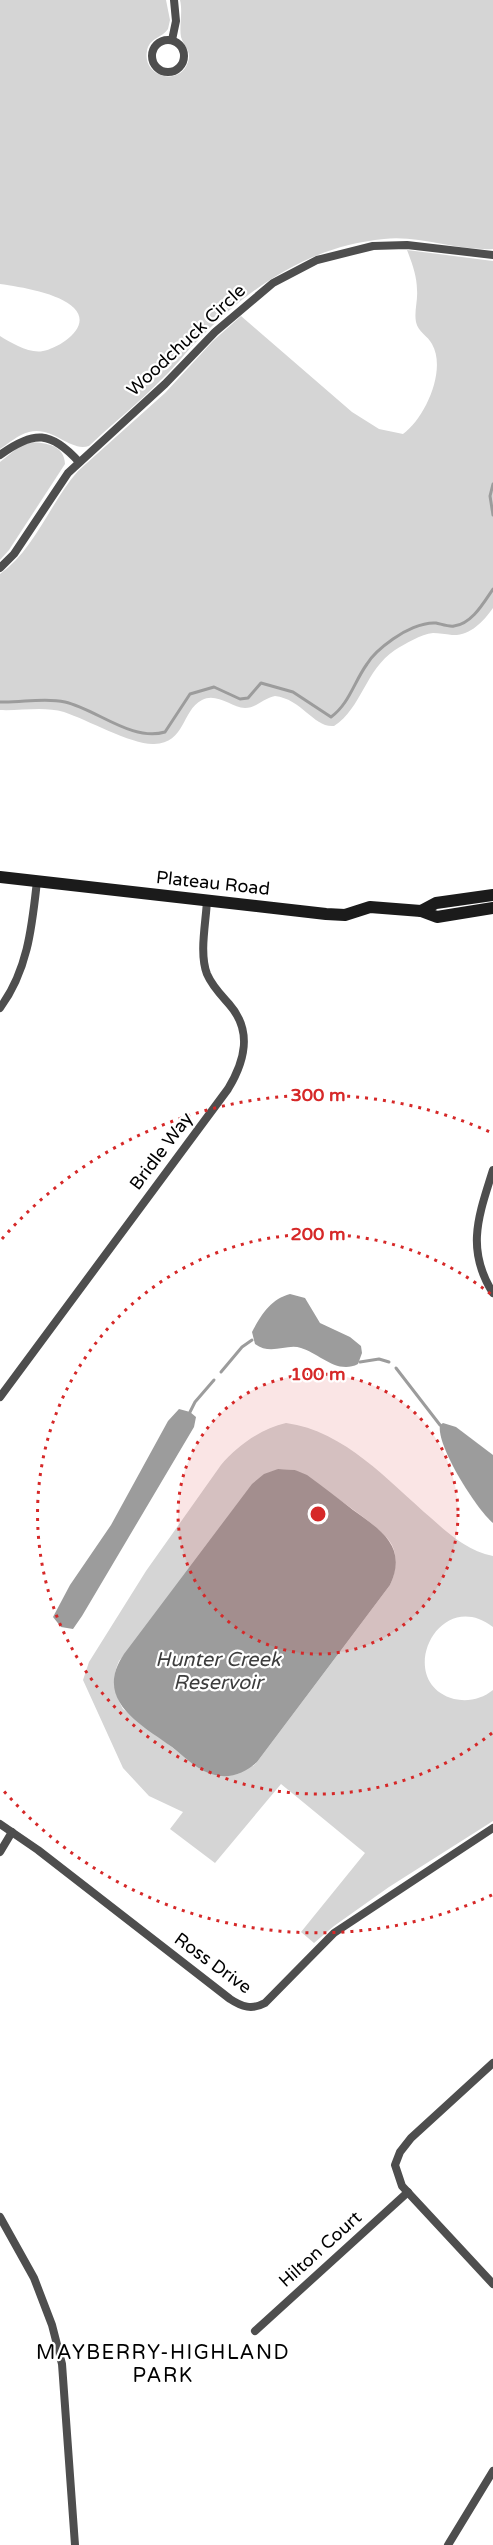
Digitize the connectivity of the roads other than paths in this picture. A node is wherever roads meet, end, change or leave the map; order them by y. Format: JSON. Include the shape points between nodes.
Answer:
{"nodes":[{"id":1,"x":174,"y":0,"type":"edge"},
{"id":2,"x":172,"y":40,"type":"dead end"},
{"id":3,"x":493,"y":255,"type":"edge"},
{"id":4,"x":0,"y":455,"type":"edge"},
{"id":5,"x":80,"y":462,"type":"junction"},
{"id":6,"x":0,"y":567,"type":"edge"},
{"id":7,"x":0,"y":877,"type":"edge"},
{"id":8,"x":38,"y":881,"type":"junction"},
{"id":9,"x":493,"y":895,"type":"edge"},
{"id":10,"x":207,"y":900,"type":"junction"},
{"id":11,"x":493,"y":908,"type":"edge"},
{"id":12,"x":421,"y":911,"type":"junction"},
{"id":13,"x":0,"y":1008,"type":"edge"},
{"id":14,"x":493,"y":1170,"type":"edge"},
{"id":15,"x":493,"y":1293,"type":"edge"},
{"id":16,"x":0,"y":1397,"type":"edge"},
{"id":17,"x":0,"y":1824,"type":"edge"},
{"id":18,"x":493,"y":1828,"type":"edge"},
{"id":19,"x":12,"y":1832,"type":"junction"},
{"id":20,"x":0,"y":1852,"type":"edge"},
{"id":21,"x":493,"y":2063,"type":"edge"},
{"id":22,"x":408,"y":2192,"type":"junction"},
{"id":23,"x":0,"y":2217,"type":"edge"},
{"id":24,"x":493,"y":2284,"type":"edge"},
{"id":25,"x":255,"y":2331,"type":"dead end"},
{"id":26,"x":493,"y":2471,"type":"edge"},
{"id":27,"x":75,"y":2545,"type":"edge"},
{"id":28,"x":448,"y":2545,"type":"edge"}],
"edges":[{"from":1,"to":2,"type":"street","via":[[176,21]]},
{"from":3,"to":5,"type":"street","name":"Woodchuck Circle","via":[[382,245],[345,251],[303,266],[239,310]]},
{"from":4,"to":5,"type":"street","via":[[20,441],[36,436],[55,440]]},
{"from":5,"to":6,"type":"street","name":"Woodchuck Circle","via":[[61,481],[14,554]]},
{"from":7,"to":8,"type":"street","name":"Plateau Road"},
{"from":8,"to":10,"type":"street","name":"Plateau Road"},
{"from":8,"to":13,"type":"street","via":[[23,964]]},
{"from":9,"to":12,"type":"street","name":"Plateau Road","via":[[436,903]]},
{"from":10,"to":12,"type":"street","name":"Plateau Road","via":[[345,915],[370,907]]},
{"from":10,"to":16,"type":"street","name":"Bridle Way","via":[[206,973],[241,1022],[245,1044],[241,1065],[228,1089]]},
{"from":11,"to":12,"type":"street","name":"Plateau Road","via":[[437,917]]},
{"from":14,"to":15,"type":"street","via":[[476,1233],[480,1268]]},
{"from":17,"to":19,"type":"street","name":"Ross Drive"},
{"from":18,"to":19,"type":"street","name":"Ross Drive","via":[[333,1933],[273,1996],[252,2008],[237,2004]]},
{"from":19,"to":20,"type":"street"},
{"from":21,"to":22,"type":"street","via":[[400,2152],[395,2165]]},
{"from":22,"to":24,"type":"street"},
{"from":22,"to":25,"type":"street","name":"Hilton Court"},
{"from":23,"to":27,"type":"street","via":[[34,2278],[62,2364]]},
{"from":26,"to":28,"type":"street"}]}
